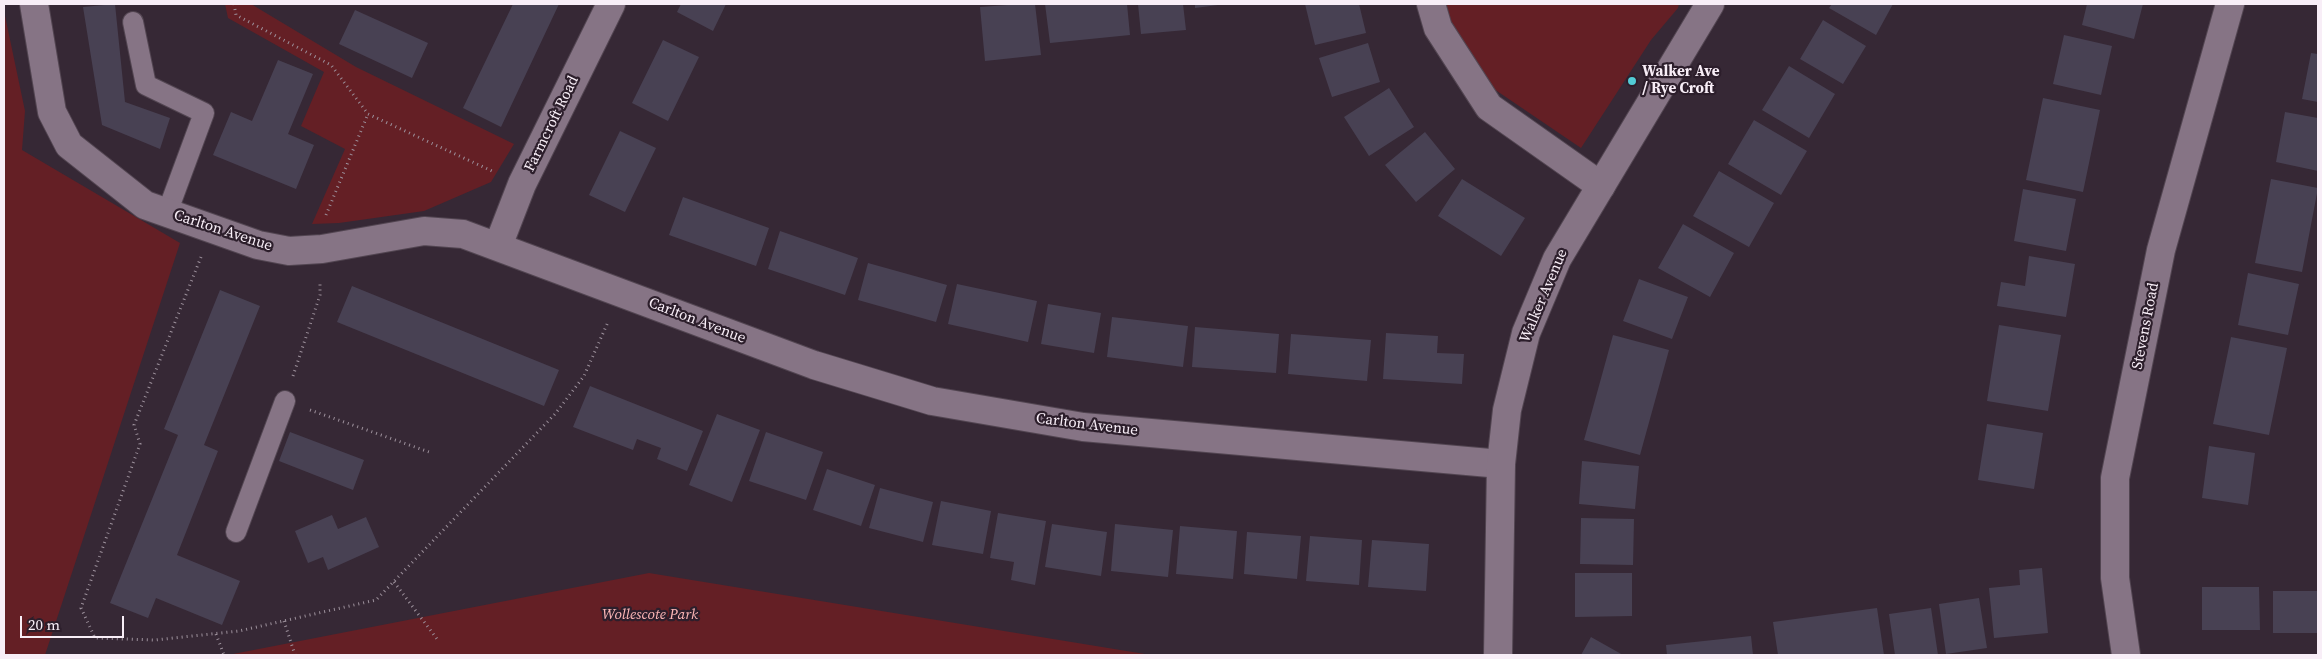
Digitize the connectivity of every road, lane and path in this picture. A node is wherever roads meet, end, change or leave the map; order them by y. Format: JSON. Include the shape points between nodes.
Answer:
{"nodes":[{"id":1,"x":34,"y":4,"type":"edge"},
{"id":2,"x":234,"y":4,"type":"edge"},
{"id":3,"x":611,"y":4,"type":"edge"},
{"id":4,"x":1431,"y":4,"type":"edge"},
{"id":5,"x":1710,"y":4,"type":"edge"},
{"id":6,"x":2230,"y":4,"type":"edge"},
{"id":7,"x":133,"y":22,"type":"dead end"},
{"id":8,"x":368,"y":114,"type":"junction"},
{"id":9,"x":522,"y":184,"type":"junction"},
{"id":10,"x":1601,"y":186,"type":"junction"},
{"id":11,"x":168,"y":213,"type":"junction"},
{"id":12,"x":213,"y":229,"type":"junction"},
{"id":13,"x":498,"y":246,"type":"junction"},
{"id":14,"x":316,"y":249,"type":"junction"},
{"id":15,"x":622,"y":293,"type":"junction"},
{"id":16,"x":285,"y":402,"type":"junction"},
{"id":17,"x":432,"y":453,"type":"dead end"},
{"id":18,"x":1501,"y":464,"type":"junction"},
{"id":19,"x":236,"y":532,"type":"dead end"},
{"id":20,"x":394,"y":582,"type":"junction"},
{"id":21,"x":284,"y":621,"type":"junction"},
{"id":22,"x":216,"y":634,"type":"junction"},
{"id":23,"x":437,"y":639,"type":"dead end"},
{"id":24,"x":224,"y":655,"type":"edge"},
{"id":25,"x":295,"y":655,"type":"edge"},
{"id":26,"x":1498,"y":655,"type":"edge"},
{"id":27,"x":2126,"y":655,"type":"edge"}],
"edges":[{"from":1,"to":11,"type":"street","name":"Carlton Avenue","via":[[52,112],[70,145],[145,205]]},
{"from":2,"to":8,"type":"path","via":[[236,15],[331,65]]},
{"from":3,"to":9,"type":"street","name":"Farmcroft Road"},
{"from":4,"to":10,"type":"street","via":[[1438,28],[1489,107]]},
{"from":5,"to":10,"type":"street","name":"Walker Avenue"},
{"from":6,"to":27,"type":"street","name":"Stevens Road","via":[[2161,250],[2115,478],[2116,578]]},
{"from":7,"to":11,"type":"lane","via":[[146,85],[204,113]]},
{"from":8,"to":9,"type":"path"},
{"from":8,"to":14,"type":"path"},
{"from":9,"to":13,"type":"street","name":"Farmcroft Road"},
{"from":10,"to":18,"type":"street","name":"Walker Avenue","via":[[1556,259],[1526,333],[1507,410]]},
{"from":11,"to":12,"type":"street","name":"Carlton Avenue"},
{"from":12,"to":14,"type":"street","name":"Carlton Avenue","via":[[258,245],[289,251]]},
{"from":12,"to":22,"type":"path","via":[[134,425],[140,444],[81,608],[95,638],[155,640]]},
{"from":13,"to":14,"type":"street","name":"Carlton Avenue","via":[[463,234],[424,231]]},
{"from":13,"to":15,"type":"street","name":"Carlton Avenue"},
{"from":14,"to":16,"type":"path","via":[[320,295]]},
{"from":15,"to":18,"type":"street","name":"Carlton Avenue","via":[[814,365],[932,401],[1083,427]]},
{"from":15,"to":20,"type":"path","via":[[584,376],[555,414]]},
{"from":16,"to":17,"type":"path"},
{"from":16,"to":19,"type":"lane"},
{"from":18,"to":26,"type":"street","name":"Walker Avenue"},
{"from":20,"to":21,"type":"path","via":[[376,600]]},
{"from":20,"to":23,"type":"path"},
{"from":21,"to":22,"type":"path"},
{"from":21,"to":25,"type":"path"},
{"from":22,"to":24,"type":"path"}]}
